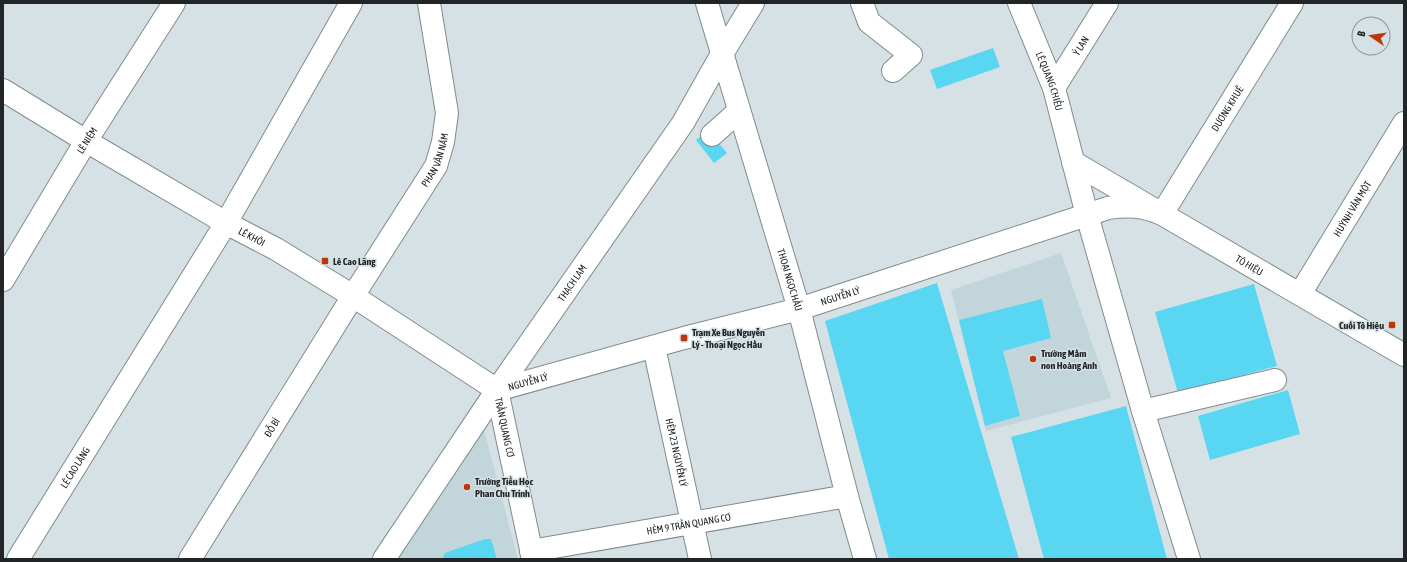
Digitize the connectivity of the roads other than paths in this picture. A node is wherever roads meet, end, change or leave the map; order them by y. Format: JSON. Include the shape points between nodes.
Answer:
{"nodes":[{"id":1,"x":174,"y":3,"type":"edge"},
{"id":2,"x":351,"y":3,"type":"edge"},
{"id":3,"x":429,"y":3,"type":"edge"},
{"id":4,"x":753,"y":3,"type":"edge"},
{"id":5,"x":862,"y":3,"type":"edge"},
{"id":6,"x":1020,"y":3,"type":"edge"},
{"id":7,"x":1107,"y":3,"type":"edge"},
{"id":8,"x":1292,"y":3,"type":"edge"},
{"id":9,"x":710,"y":13,"type":"edge"},
{"id":10,"x":742,"y":22,"type":"junction"},
{"id":11,"x":722,"y":54,"type":"junction"},
{"id":12,"x":893,"y":71,"type":"dead end"},
{"id":13,"x":1054,"y":88,"type":"junction"},
{"id":14,"x":3,"y":90,"type":"edge"},
{"id":15,"x":739,"y":111,"type":"junction"},
{"id":16,"x":683,"y":123,"type":"junction"},
{"id":17,"x":1404,"y":123,"type":"edge"},
{"id":18,"x":86,"y":142,"type":"junction"},
{"id":19,"x":1074,"y":162,"type":"junction"},
{"id":20,"x":1162,"y":214,"type":"junction"},
{"id":21,"x":1087,"y":215,"type":"junction"},
{"id":22,"x":226,"y":223,"type":"junction"},
{"id":23,"x":3,"y":280,"type":"edge"},
{"id":24,"x":1300,"y":294,"type":"junction"},
{"id":25,"x":353,"y":296,"type":"junction"},
{"id":26,"x":796,"y":300,"type":"junction"},
{"id":27,"x":654,"y":347,"type":"junction"},
{"id":28,"x":1404,"y":354,"type":"edge"},
{"id":29,"x":1275,"y":380,"type":"dead end"},
{"id":30,"x":497,"y":390,"type":"junction"},
{"id":31,"x":1144,"y":411,"type":"junction"},
{"id":32,"x":847,"y":496,"type":"junction"},
{"id":33,"x":692,"y":523,"type":"junction"},
{"id":34,"x":532,"y":555,"type":"edge"},
{"id":35,"x":18,"y":559,"type":"edge"},
{"id":36,"x":190,"y":559,"type":"edge"},
{"id":37,"x":384,"y":559,"type":"edge"},
{"id":38,"x":700,"y":559,"type":"edge"},
{"id":39,"x":865,"y":559,"type":"edge"},
{"id":40,"x":1189,"y":559,"type":"edge"}],
"edges":[{"from":1,"to":18,"type":"street","name":"LÊ NIỆM"},
{"from":2,"to":22,"type":"street","name":"LÊ CAO LÃNG"},
{"from":3,"to":25,"type":"street","name":"PHAN VĂN NĂM","via":[[447,113],[443,142],[436,166]]},
{"from":4,"to":10,"type":"street","name":"THẠCH LAM"},
{"from":5,"to":12,"type":"street","via":[[869,22],[911,55]]},
{"from":6,"to":13,"type":"street","name":"LÊ QUANG CHIỂU"},
{"from":7,"to":13,"type":"street","name":"Ỷ LAN"},
{"from":8,"to":20,"type":"street","name":"DƯƠNG KHUÊ"},
{"from":9,"to":10,"type":"street","via":[[719,29],[726,31],[733,30]]},
{"from":9,"to":11,"type":"street","name":"THOẠI NGỌC HẦU"},
{"from":10,"to":11,"type":"street","name":"THẠCH LAM"},
{"from":11,"to":15,"type":"street","name":"THOẠI NGỌC HẦU"},
{"from":11,"to":16,"type":"street","name":"THẠCH LAM"},
{"from":13,"to":19,"type":"street","name":"LÊ QUANG CHIỂU"},
{"from":14,"to":18,"type":"street","name":"LÊ KHÔI"},
{"from":15,"to":16,"type":"street","via":[[707,136]]},
{"from":15,"to":26,"type":"street","name":"THOẠI NGỌC HẦU"},
{"from":16,"to":30,"type":"street","name":"THẠCH LAM"},
{"from":17,"to":24,"type":"street","name":"HUỲNH VĂN MỘT"},
{"from":18,"to":22,"type":"street","name":"LÊ KHÔI"},
{"from":18,"to":23,"type":"street","name":"LÊ NIỆM"},
{"from":19,"to":20,"type":"street"},
{"from":19,"to":21,"type":"street","name":"LÊ QUANG CHIỂU"},
{"from":20,"to":21,"type":"street","name":"TÔ HIỆU","via":[[1148,208],[1122,206]]},
{"from":20,"to":24,"type":"street","name":"TÔ HIỆU"},
{"from":21,"to":26,"type":"street","name":"NGUYỄN LÝ","via":[[820,302]]},
{"from":21,"to":31,"type":"street","name":"LÊ QUANG CHIỂU"},
{"from":22,"to":25,"type":"street","name":"LÊ KHÔI","via":[[276,249]]},
{"from":22,"to":35,"type":"street","name":"LÊ CAO LÃNG"},
{"from":24,"to":28,"type":"street","name":"TÔ HIỆU"},
{"from":25,"to":30,"type":"street","name":"LÊ KHÔI"},
{"from":25,"to":36,"type":"street","name":"ĐỖ BÍ"},
{"from":26,"to":27,"type":"street","name":"NGUYỄN LÝ"},
{"from":26,"to":32,"type":"street","name":"THOẠI NGỌC HẦU"},
{"from":27,"to":30,"type":"street","name":"NGUYỄN LÝ"},
{"from":27,"to":33,"type":"street","name":"HẺM 23 NGUYỄN LÝ"},
{"from":29,"to":31,"type":"street"},
{"from":30,"to":34,"type":"street","name":"TRẦN QUANG CƠ"},
{"from":30,"to":37,"type":"street","name":"THẠCH LAM"},
{"from":31,"to":40,"type":"street","name":"LÊ QUANG CHIỂU"},
{"from":32,"to":33,"type":"street","name":"HẺM 9 TRẦN QUANG CƠ"},
{"from":32,"to":39,"type":"street","name":"THOẠI NGỌC HẦU"},
{"from":33,"to":34,"type":"street","name":"HẺM 9 TRẦN QUANG CƠ"},
{"from":33,"to":38,"type":"street","name":"HẺM 23 NGUYỄN LÝ"}]}
